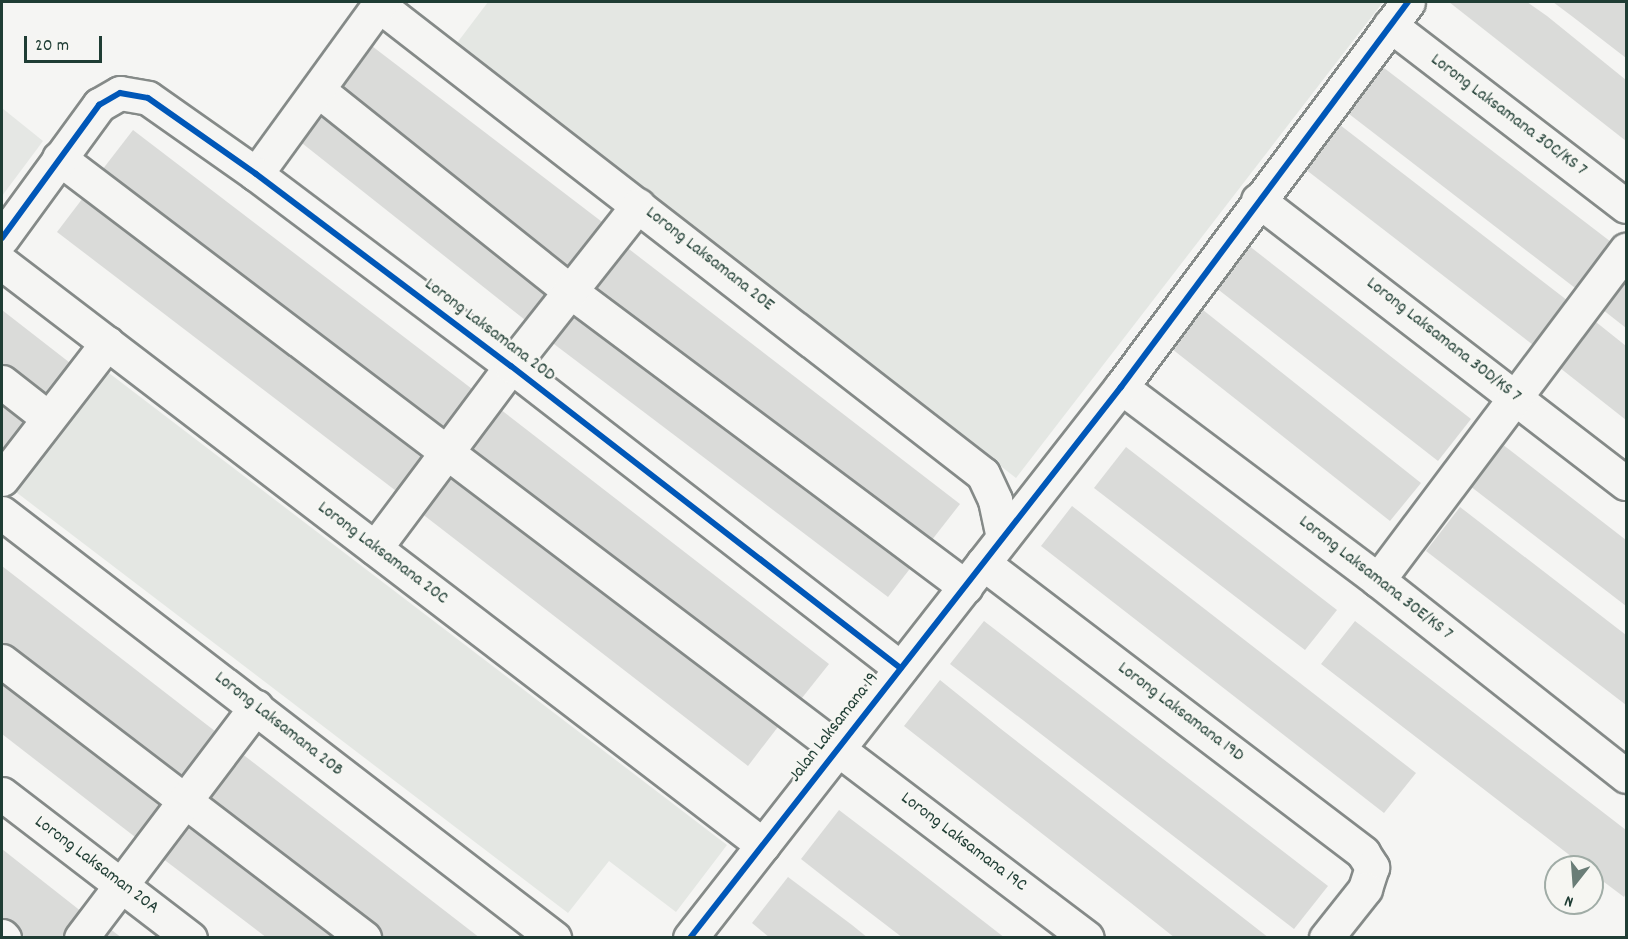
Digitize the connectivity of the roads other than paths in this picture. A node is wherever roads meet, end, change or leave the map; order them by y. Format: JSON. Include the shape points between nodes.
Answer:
{"nodes":[{"id":1,"x":380,"y":4,"type":"edge"},
{"id":2,"x":1399,"y":13,"type":"edge"},
{"id":3,"x":318,"y":90,"type":"junction"},
{"id":4,"x":59,"y":158,"type":"junction"},
{"id":5,"x":256,"y":174,"type":"junction"},
{"id":6,"x":1258,"y":200,"type":"junction"},
{"id":7,"x":638,"y":205,"type":"junction"},
{"id":8,"x":1626,"y":207,"type":"edge"},
{"id":9,"x":2,"y":237,"type":"edge"},
{"id":10,"x":1626,"y":250,"type":"edge"},
{"id":11,"x":2,"y":263,"type":"edge"},
{"id":12,"x":570,"y":291,"type":"junction"},
{"id":13,"x":106,"y":343,"type":"junction"},
{"id":14,"x":511,"y":366,"type":"junction"},
{"id":15,"x":2,"y":382,"type":"edge"},
{"id":16,"x":1121,"y":387,"type":"junction"},
{"id":17,"x":1515,"y":397,"type":"junction"},
{"id":18,"x":48,"y":417,"type":"junction"},
{"id":19,"x":448,"y":451,"type":"junction"},
{"id":20,"x":2,"y":479,"type":"edge"},
{"id":21,"x":1626,"y":483,"type":"edge"},
{"id":22,"x":2,"y":513,"type":"edge"},
{"id":23,"x":1003,"y":537,"type":"junction"},
{"id":24,"x":375,"y":548,"type":"junction"},
{"id":25,"x":974,"y":575,"type":"junction"},
{"id":26,"x":1378,"y":580,"type":"junction"},
{"id":27,"x":2,"y":661,"type":"edge"},
{"id":28,"x":901,"y":668,"type":"junction"},
{"id":29,"x":255,"y":707,"type":"junction"},
{"id":30,"x":838,"y":749,"type":"junction"},
{"id":31,"x":1626,"y":776,"type":"edge"},
{"id":32,"x":2,"y":794,"type":"edge"},
{"id":33,"x":184,"y":801,"type":"junction"},
{"id":34,"x":763,"y":844,"type":"junction"},
{"id":35,"x":120,"y":885,"type":"junction"},
{"id":36,"x":81,"y":938,"type":"edge"},
{"id":37,"x":190,"y":938,"type":"edge"},
{"id":38,"x":364,"y":938,"type":"edge"},
{"id":39,"x":554,"y":938,"type":"edge"},
{"id":40,"x":690,"y":938,"type":"edge"},
{"id":41,"x":1087,"y":938,"type":"edge"},
{"id":42,"x":1326,"y":938,"type":"edge"}],
"edges":[{"from":1,"to":3,"type":"street"},
{"from":1,"to":7,"type":"street","name":"Lorong Laksamana 20E"},
{"from":2,"to":6,"type":"street","name":"Jalan Laksamana 19"},
{"from":2,"to":8,"type":"street","name":"Lorong Laksamana 30C/KS 7"},
{"from":3,"to":5,"type":"street"},
{"from":3,"to":12,"type":"street","name":"Lorong Laksamana 19D"},
{"from":4,"to":5,"type":"street","name":"Lorong Laksamana 20D","via":[[99,105],[120,93],[148,98]]},
{"from":4,"to":9,"type":"street","name":"Lorong Laksamana 20D"},
{"from":4,"to":19,"type":"street","name":"Lorong Laksamana 19C"},
{"from":5,"to":14,"type":"street","name":"Lorong Laksamana 20D"},
{"from":6,"to":16,"type":"street","name":"Jalan Laksamana 19"},
{"from":6,"to":17,"type":"street","name":"Lorong Laksamana 30D/KS 7"},
{"from":7,"to":12,"type":"street"},
{"from":7,"to":23,"type":"street","name":"Lorong Laksamana 20E","via":[[983,474],[995,500]]},
{"from":10,"to":17,"type":"street"},
{"from":11,"to":13,"type":"street","name":"Lorong Laksamana 20C"},
{"from":12,"to":14,"type":"street"},
{"from":12,"to":25,"type":"street","name":"Lorong Laksamana 19D"},
{"from":13,"to":18,"type":"street"},
{"from":13,"to":24,"type":"street","name":"Lorong Laksamana 20C"},
{"from":14,"to":19,"type":"street"},
{"from":14,"to":28,"type":"street","name":"Lorong Laksamana 20D"},
{"from":15,"to":18,"type":"street"},
{"from":16,"to":23,"type":"street","name":"Jalan Laksamana 19"},
{"from":16,"to":26,"type":"street","name":"Lorong Laksamana 30E/KS 7"},
{"from":17,"to":21,"type":"street","name":"Lorong Laksamana 30D/KS 7"},
{"from":17,"to":26,"type":"street"},
{"from":18,"to":20,"type":"street"},
{"from":19,"to":24,"type":"street"},
{"from":19,"to":30,"type":"street","name":"Lorong Laksamana 19C"},
{"from":22,"to":29,"type":"street","name":"Lorong Laksamana 20B"},
{"from":23,"to":25,"type":"street","name":"Jalan Laksamana 19"},
{"from":24,"to":34,"type":"street","name":"Lorong Laksamana 20C"},
{"from":25,"to":28,"type":"street","name":"Jalan Laksamana 19"},
{"from":25,"to":42,"type":"street","name":"Lorong Laksamana 19D","via":[[1363,853],[1372,867],[1365,889]]},
{"from":26,"to":31,"type":"street","name":"Lorong Laksamana 30E/KS 7"},
{"from":27,"to":33,"type":"street"},
{"from":28,"to":30,"type":"street","name":"Jalan Laksamana 19"},
{"from":29,"to":33,"type":"street"},
{"from":29,"to":39,"type":"street","name":"Lorong Laksamana 20B"},
{"from":30,"to":34,"type":"street","name":"Jalan Laksamana 19"},
{"from":30,"to":41,"type":"street","name":"Lorong Laksamana 19C"},
{"from":32,"to":35,"type":"street","name":"Lorong Laksaman 20A"},
{"from":33,"to":35,"type":"street"},
{"from":33,"to":38,"type":"street"},
{"from":34,"to":40,"type":"street","name":"Jalan Laksamana 19"},
{"from":35,"to":36,"type":"street"},
{"from":35,"to":37,"type":"street","name":"Lorong Laksaman 20A"}]}
